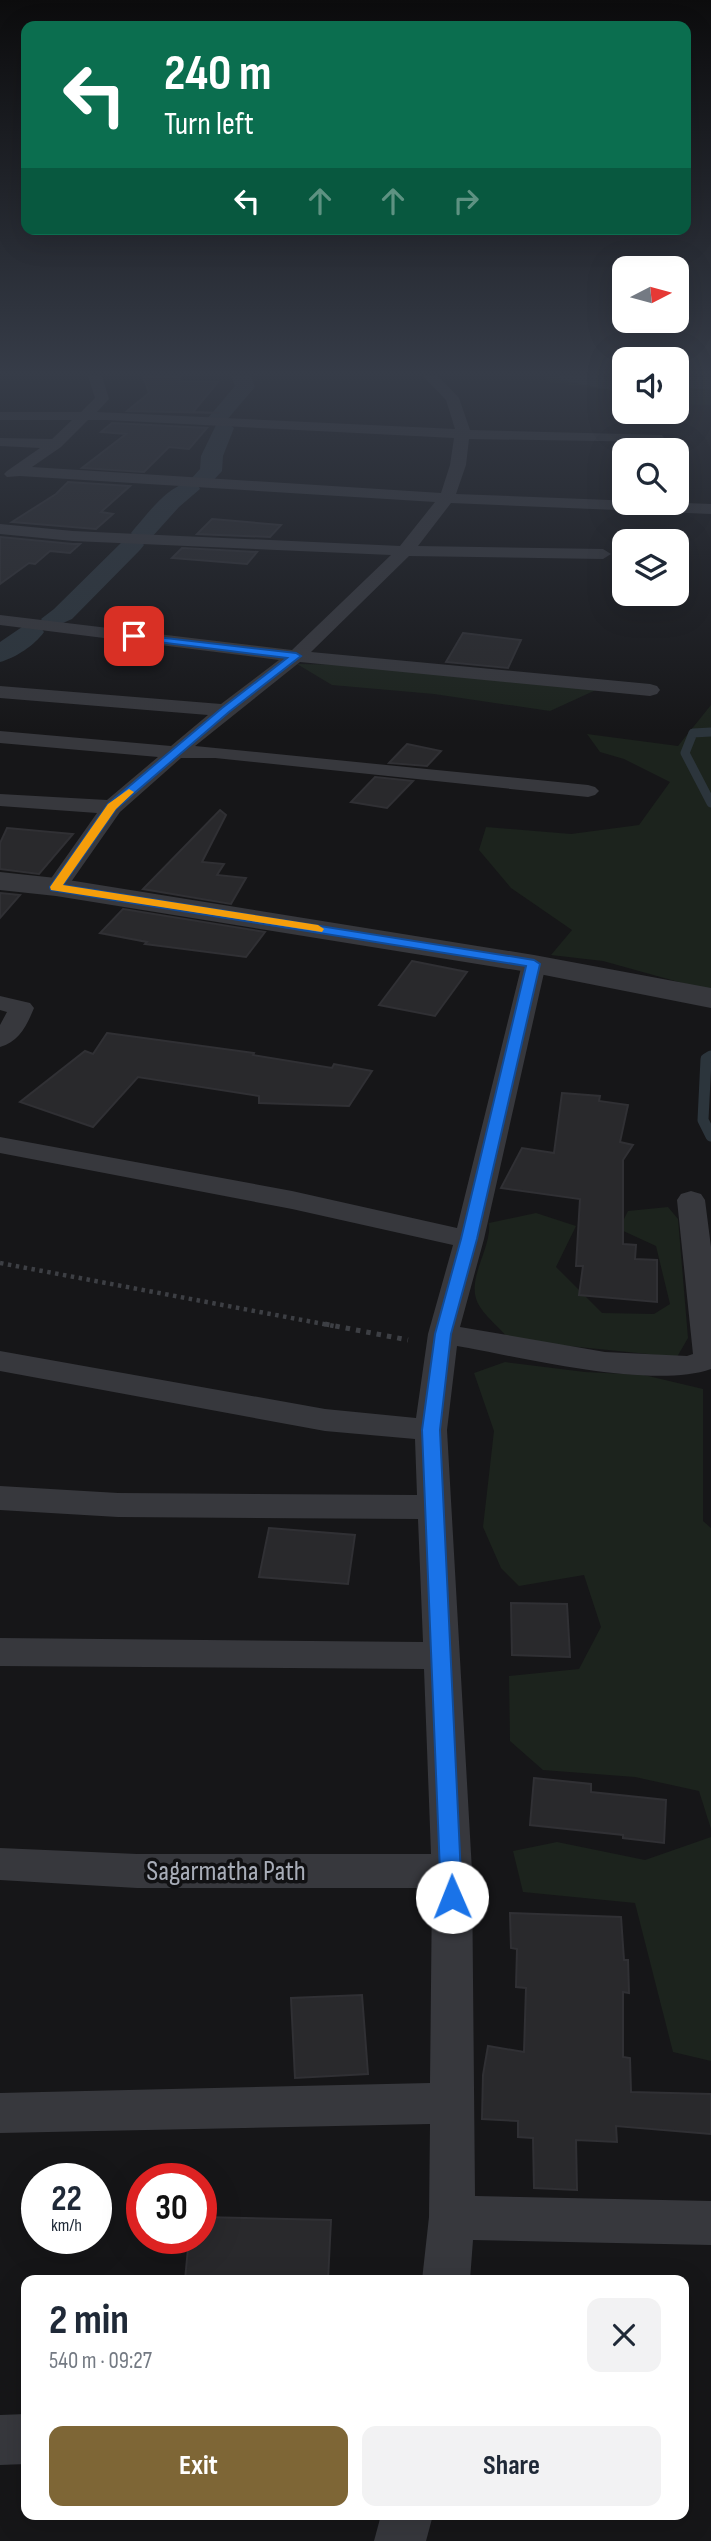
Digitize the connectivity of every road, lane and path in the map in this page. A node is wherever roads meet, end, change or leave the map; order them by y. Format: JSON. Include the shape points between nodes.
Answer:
{"nodes":[{"id":1,"x":393,"y":495,"type":"edge"},
{"id":2,"x":448,"y":495,"type":"edge"},
{"id":3,"x":447,"y":498,"type":"junction"},
{"id":4,"x":711,"y":509,"type":"edge"},
{"id":5,"x":0,"y":528,"type":"edge"},
{"id":6,"x":405,"y":551,"type":"junction"},
{"id":7,"x":603,"y":554,"type":"dead end"},
{"id":8,"x":0,"y":620,"type":"edge"},
{"id":9,"x":296,"y":656,"type":"junction"},
{"id":10,"x":650,"y":690,"type":"dead end"},
{"id":11,"x":0,"y":692,"type":"edge"},
{"id":12,"x":225,"y":710,"type":"junction"},
{"id":13,"x":0,"y":737,"type":"edge"},
{"id":14,"x":175,"y":752,"type":"junction"},
{"id":15,"x":588,"y":791,"type":"dead end"},
{"id":16,"x":0,"y":800,"type":"edge"},
{"id":17,"x":112,"y":807,"type":"junction"},
{"id":18,"x":0,"y":881,"type":"edge"},
{"id":19,"x":56,"y":887,"type":"junction"},
{"id":20,"x":534,"y":964,"type":"junction"},
{"id":21,"x":711,"y":998,"type":"edge"},
{"id":22,"x":0,"y":1003,"type":"edge"},
{"id":23,"x":0,"y":1040,"type":"edge"},
{"id":24,"x":0,"y":1145,"type":"edge"},
{"id":25,"x":691,"y":1200,"type":"dead end"},
{"id":26,"x":469,"y":1239,"type":"junction"},
{"id":27,"x":0,"y":1263,"type":"edge"},
{"id":28,"x":442,"y":1340,"type":"junction"},
{"id":29,"x":0,"y":1361,"type":"edge"},
{"id":30,"x":431,"y":1430,"type":"junction"},
{"id":31,"x":0,"y":1498,"type":"edge"},
{"id":32,"x":434,"y":1507,"type":"junction"},
{"id":33,"x":0,"y":1652,"type":"edge"},
{"id":34,"x":441,"y":1656,"type":"junction"},
{"id":35,"x":0,"y":1864,"type":"edge"},
{"id":36,"x":452,"y":1871,"type":"junction"},
{"id":37,"x":452,"y":2103,"type":"junction"},
{"id":38,"x":0,"y":2113,"type":"edge"},
{"id":39,"x":452,"y":2217,"type":"junction"},
{"id":40,"x":711,"y":2223,"type":"edge"},
{"id":41,"x":446,"y":2275,"type":"edge"},
{"id":42,"x":21,"y":2439,"type":"edge"},
{"id":43,"x":0,"y":2440,"type":"edge"},
{"id":44,"x":406,"y":2520,"type":"edge"},
{"id":45,"x":400,"y":2541,"type":"edge"}],
"edges":[{"from":1,"to":3,"type":"street"},
{"from":2,"to":3,"type":"street"},
{"from":3,"to":4,"type":"street"},
{"from":3,"to":6,"type":"street"},
{"from":5,"to":6,"type":"street","via":[[73,536]]},
{"from":6,"to":7,"type":"street"},
{"from":6,"to":9,"type":"street"},
{"from":8,"to":9,"type":"street"},
{"from":9,"to":10,"type":"street"},
{"from":9,"to":12,"type":"street"},
{"from":11,"to":12,"type":"street"},
{"from":12,"to":14,"type":"street"},
{"from":13,"to":14,"type":"street"},
{"from":14,"to":15,"type":"street","via":[[215,752]]},
{"from":14,"to":17,"type":"street"},
{"from":16,"to":17,"type":"street"},
{"from":17,"to":19,"type":"street"},
{"from":18,"to":19,"type":"street"},
{"from":19,"to":20,"type":"street"},
{"from":20,"to":21,"type":"street"},
{"from":20,"to":26,"type":"street"},
{"from":22,"to":23,"type":"street","via":[[21,1009],[14,1026]]},
{"from":24,"to":26,"type":"street"},
{"from":25,"to":28,"type":"street","via":[[709,1359],[689,1366],[605,1362]]},
{"from":26,"to":28,"type":"street"},
{"from":27,"to":28,"type":"path"},
{"from":28,"to":30,"type":"street"},
{"from":29,"to":30,"type":"street","via":[[325,1420]]},
{"from":30,"to":32,"type":"street"},
{"from":31,"to":32,"type":"street","via":[[118,1505]]},
{"from":32,"to":34,"type":"street"},
{"from":33,"to":34,"type":"street"},
{"from":34,"to":36,"type":"street"},
{"from":35,"to":36,"type":"street","name":"Sagarmatha Path","via":[[137,1871]]},
{"from":36,"to":37,"type":"street"},
{"from":37,"to":38,"type":"street"},
{"from":37,"to":39,"type":"street"},
{"from":39,"to":40,"type":"street"},
{"from":39,"to":41,"type":"street"},
{"from":42,"to":43,"type":"street"},
{"from":44,"to":45,"type":"street"}]}
